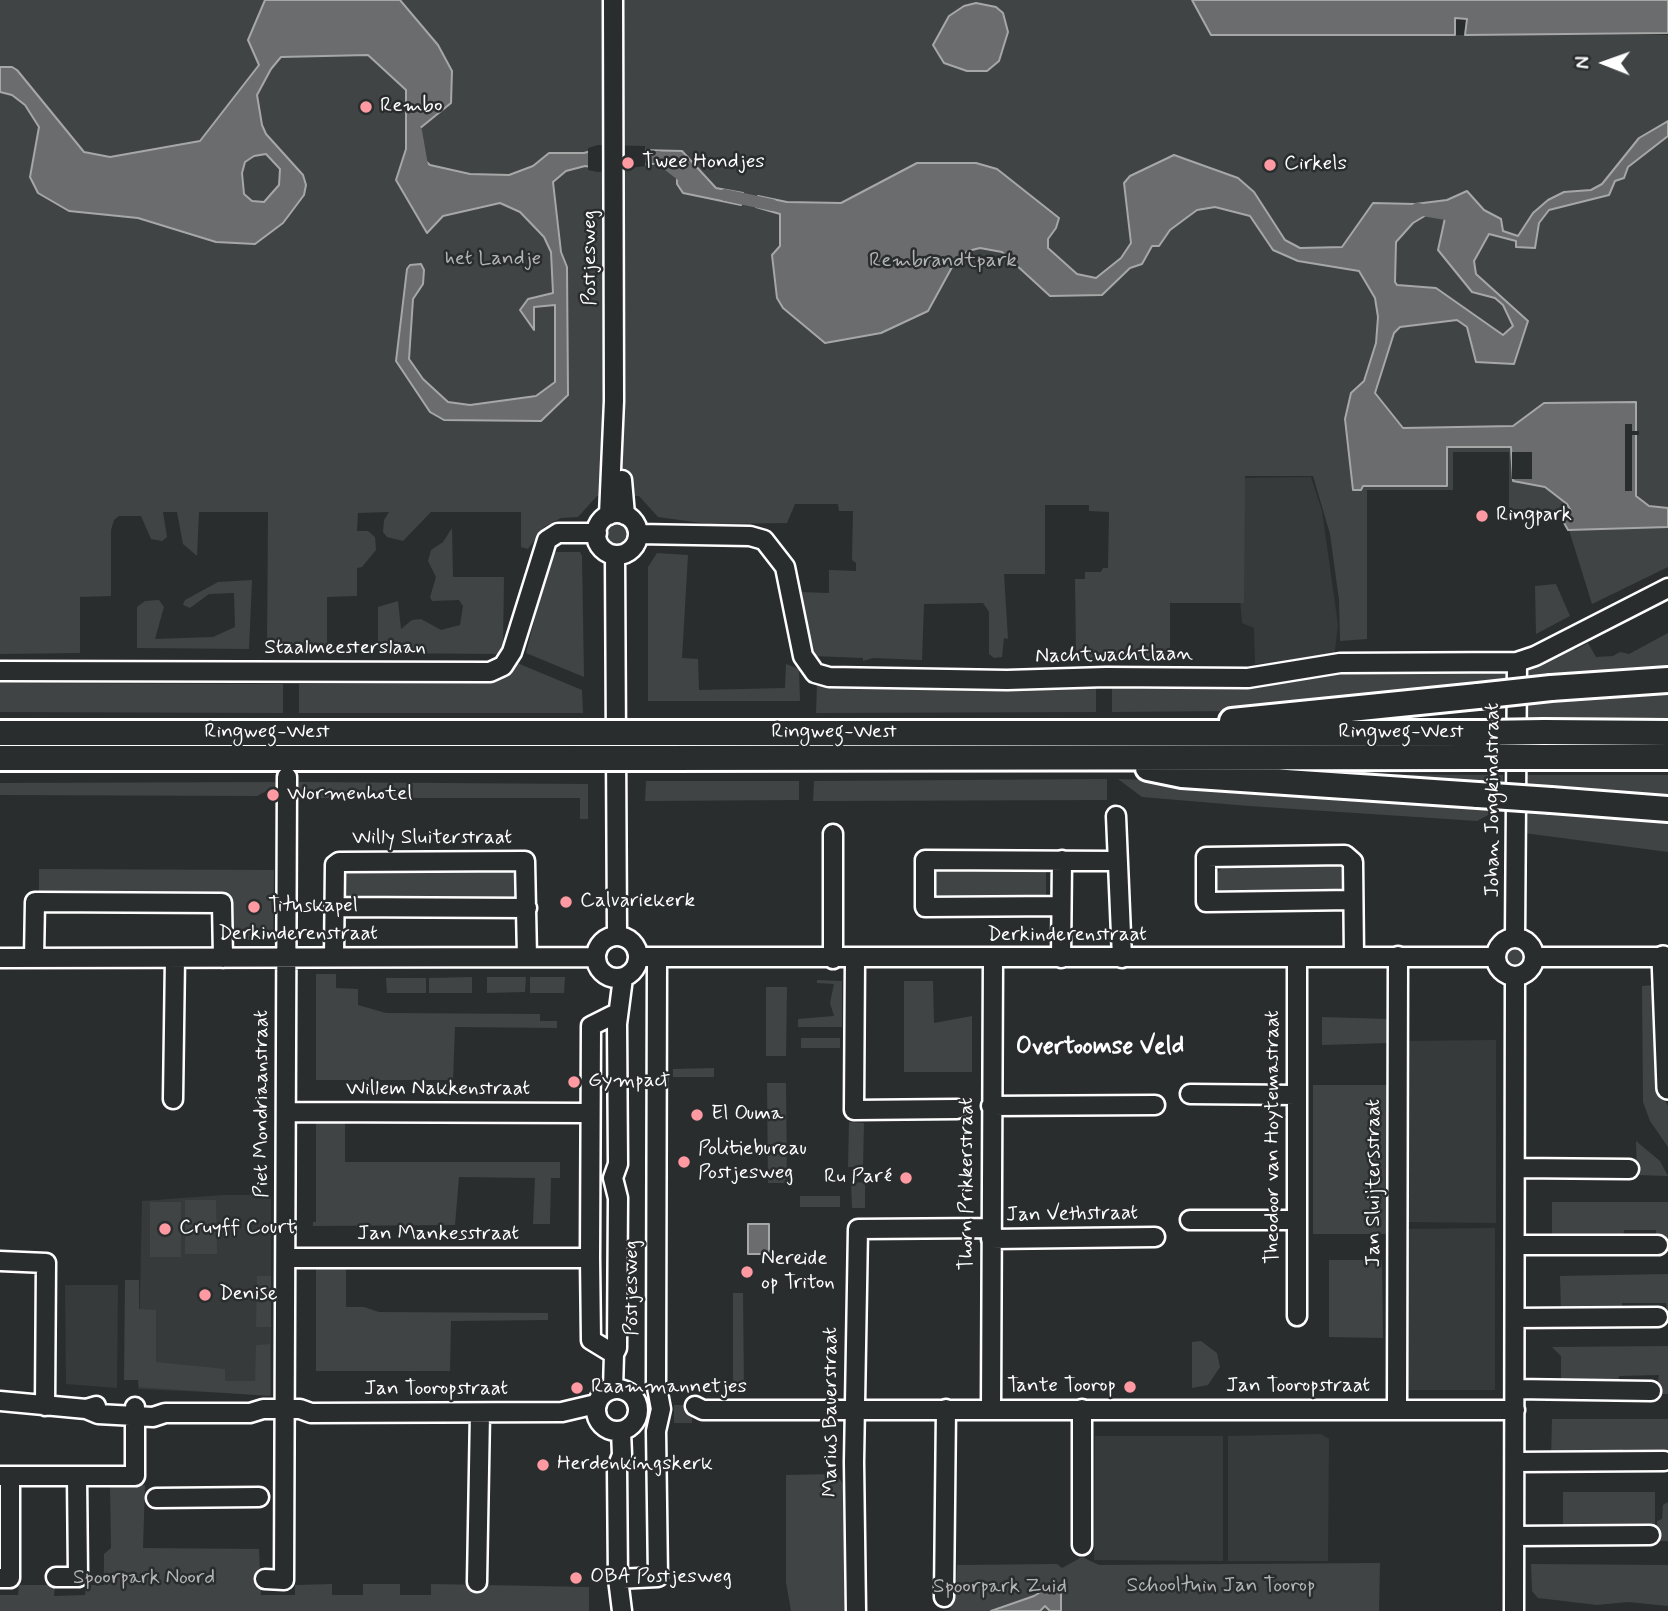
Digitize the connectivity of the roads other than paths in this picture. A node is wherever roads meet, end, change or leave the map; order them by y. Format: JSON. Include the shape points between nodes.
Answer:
{"nodes":[{"id":1,"x":613,"y":0,"type":"edge"},
{"id":2,"x":620,"y":0,"type":"edge"},
{"id":3,"x":617,"y":115,"type":"junction"},
{"id":4,"x":617,"y":515,"type":"junction"},
{"id":5,"x":597,"y":533,"type":"junction"},
{"id":6,"x":638,"y":534,"type":"junction"},
{"id":7,"x":615,"y":555,"type":"junction"},
{"id":8,"x":1668,"y":589,"type":"edge"},
{"id":9,"x":1517,"y":662,"type":"junction"},
{"id":10,"x":0,"y":671,"type":"edge"},
{"id":11,"x":1668,"y":680,"type":"edge"},
{"id":12,"x":0,"y":733,"type":"edge"},
{"id":13,"x":1166,"y":733,"type":"junction"},
{"id":14,"x":1668,"y":733,"type":"edge"},
{"id":15,"x":1483,"y":745,"type":"junction"},
{"id":16,"x":809,"y":746,"type":"junction"},
{"id":17,"x":288,"y":752,"type":"junction"},
{"id":18,"x":1100,"y":757,"type":"junction"},
{"id":19,"x":1668,"y":757,"type":"edge"},
{"id":20,"x":0,"y":758,"type":"edge"},
{"id":21,"x":1668,"y":809,"type":"edge"},
{"id":22,"x":1116,"y":816,"type":"dead end"},
{"id":23,"x":832,"y":834,"type":"dead end"},
{"id":24,"x":1062,"y":860,"type":"junction"},
{"id":25,"x":1116,"y":861,"type":"junction"},
{"id":26,"x":1353,"y":900,"type":"junction"},
{"id":27,"x":1061,"y":906,"type":"junction"},
{"id":28,"x":335,"y":908,"type":"junction"},
{"id":29,"x":527,"y":908,"type":"junction"},
{"id":30,"x":617,"y":935,"type":"junction"},
{"id":31,"x":1515,"y":938,"type":"junction"},
{"id":32,"x":334,"y":956,"type":"junction"},
{"id":33,"x":1398,"y":956,"type":"junction"},
{"id":34,"x":286,"y":957,"type":"junction"},
{"id":35,"x":527,"y":957,"type":"junction"},
{"id":36,"x":596,"y":957,"type":"junction"},
{"id":37,"x":648,"y":957,"type":"junction"},
{"id":38,"x":1354,"y":957,"type":"junction"},
{"id":39,"x":1496,"y":957,"type":"junction"},
{"id":40,"x":1534,"y":957,"type":"junction"},
{"id":41,"x":1666,"y":957,"type":"edge"},
{"id":42,"x":0,"y":958,"type":"edge"},
{"id":43,"x":34,"y":958,"type":"junction"},
{"id":44,"x":174,"y":958,"type":"junction"},
{"id":45,"x":223,"y":958,"type":"junction"},
{"id":46,"x":993,"y":958,"type":"junction"},
{"id":47,"x":1061,"y":958,"type":"junction"},
{"id":48,"x":1122,"y":958,"type":"junction"},
{"id":49,"x":1297,"y":958,"type":"junction"},
{"id":50,"x":833,"y":959,"type":"junction"},
{"id":51,"x":855,"y":959,"type":"junction"},
{"id":52,"x":1515,"y":976,"type":"junction"},
{"id":53,"x":617,"y":977,"type":"junction"},
{"id":54,"x":615,"y":1020,"type":"junction"},
{"id":55,"x":1668,"y":1088,"type":"edge"},
{"id":56,"x":1190,"y":1094,"type":"dead end"},
{"id":57,"x":1297,"y":1095,"type":"junction"},
{"id":58,"x":173,"y":1099,"type":"dead end"},
{"id":59,"x":1155,"y":1105,"type":"dead end"},
{"id":60,"x":991,"y":1106,"type":"junction"},
{"id":61,"x":957,"y":1109,"type":"dead end"},
{"id":62,"x":286,"y":1112,"type":"junction"},
{"id":63,"x":590,"y":1113,"type":"junction"},
{"id":64,"x":1515,"y":1168,"type":"junction"},
{"id":65,"x":1629,"y":1169,"type":"dead end"},
{"id":66,"x":1190,"y":1220,"type":"dead end"},
{"id":67,"x":1297,"y":1220,"type":"junction"},
{"id":68,"x":874,"y":1228,"type":"joint"},
{"id":69,"x":991,"y":1234,"type":"junction"},
{"id":70,"x":1154,"y":1237,"type":"dead end"},
{"id":71,"x":1515,"y":1245,"type":"junction"},
{"id":72,"x":1658,"y":1245,"type":"dead end"},
{"id":73,"x":286,"y":1258,"type":"junction"},
{"id":74,"x":590,"y":1258,"type":"junction"},
{"id":75,"x":0,"y":1261,"type":"edge"},
{"id":76,"x":1297,"y":1316,"type":"dead end"},
{"id":77,"x":1658,"y":1317,"type":"dead end"},
{"id":78,"x":1515,"y":1318,"type":"junction"},
{"id":79,"x":615,"y":1351,"type":"junction"},
{"id":80,"x":618,"y":1389,"type":"junction"},
{"id":81,"x":1515,"y":1390,"type":"junction"},
{"id":82,"x":1651,"y":1391,"type":"dead end"},
{"id":83,"x":0,"y":1401,"type":"edge"},
{"id":84,"x":45,"y":1406,"type":"junction"},
{"id":85,"x":638,"y":1409,"type":"junction"},
{"id":86,"x":855,"y":1409,"type":"junction"},
{"id":87,"x":946,"y":1409,"type":"junction"},
{"id":88,"x":991,"y":1409,"type":"junction"},
{"id":89,"x":1082,"y":1409,"type":"junction"},
{"id":90,"x":1397,"y":1409,"type":"junction"},
{"id":91,"x":670,"y":1410,"type":"junction"},
{"id":92,"x":698,"y":1410,"type":"tunnel mouth"},
{"id":93,"x":1515,"y":1410,"type":"junction"},
{"id":94,"x":135,"y":1411,"type":"junction"},
{"id":95,"x":285,"y":1413,"type":"junction"},
{"id":96,"x":480,"y":1413,"type":"junction"},
{"id":97,"x":606,"y":1421,"type":"junction"},
{"id":98,"x":1664,"y":1461,"type":"dead end"},
{"id":99,"x":1514,"y":1462,"type":"junction"},
{"id":100,"x":5,"y":1476,"type":"edge"},
{"id":101,"x":77,"y":1476,"type":"junction"},
{"id":102,"x":259,"y":1497,"type":"dead end"},
{"id":103,"x":156,"y":1498,"type":"dead end"},
{"id":104,"x":1650,"y":1535,"type":"dead end"},
{"id":105,"x":1514,"y":1536,"type":"junction"},
{"id":106,"x":1082,"y":1545,"type":"dead end"},
{"id":107,"x":56,"y":1577,"type":"dead end"},
{"id":108,"x":0,"y":1578,"type":"edge"},
{"id":109,"x":618,"y":1578,"type":"junction"},
{"id":110,"x":265,"y":1579,"type":"dead end"},
{"id":111,"x":477,"y":1582,"type":"dead end"},
{"id":112,"x":944,"y":1597,"type":"dead end"},
{"id":113,"x":612,"y":1611,"type":"edge"},
{"id":114,"x":622,"y":1611,"type":"edge"},
{"id":115,"x":856,"y":1611,"type":"edge"},
{"id":116,"x":1514,"y":1611,"type":"edge"}],
"edges":[{"from":1,"to":3,"type":"street","name":"Postjesweg"},
{"from":2,"to":3,"type":"street","name":"Postjesweg"},
{"from":3,"to":4,"type":"street","name":"Postjesweg"},
{"from":4,"to":5,"type":"street","via":[[600,523]]},
{"from":4,"to":6,"type":"street","via":[[634,522]]},
{"from":5,"to":7,"type":"street","via":[[602,548]]},
{"from":5,"to":10,"type":"street","name":"Staalmeesterslaan","via":[[558,533],[547,540],[512,652],[503,666],[490,671]]},
{"from":6,"to":7,"type":"street","via":[[632,549]]},
{"from":6,"to":9,"type":"street","name":"Nachtwachtlaan","via":[[764,540],[785,567],[803,656],[815,673],[829,677],[1248,678],[1340,663]]},
{"from":7,"to":30,"type":"street"},
{"from":8,"to":9,"type":"street","name":"Nachtwachtlaan"},
{"from":9,"to":31,"type":"street","name":"Johan Jongkindstraat"},
{"from":11,"to":13,"type":"highway","bridge":true,"via":[[1255,716]]},
{"from":12,"to":17,"type":"highway","name":"Ringweg-West"},
{"from":13,"to":15,"type":"highway","name":"Ringweg-West"},
{"from":13,"to":16,"type":"highway","name":"Ringweg-West"},
{"from":14,"to":15,"type":"highway","name":"Ringweg-West","bridge":true,"via":[[1544,732]]},
{"from":15,"to":18,"type":"highway","name":"Ringweg-West"},
{"from":15,"to":19,"type":"highway","name":"Ringweg-West","bridge":true,"via":[[1544,757]]},
{"from":16,"to":17,"type":"highway","name":"Ringweg-West","bridge":true,"via":[[577,745]]},
{"from":16,"to":18,"type":"highway","name":"Ringweg-West"},
{"from":17,"to":20,"type":"highway","name":"Ringweg-West"},
{"from":17,"to":34,"type":"street","name":"Piet Mondriaanstraat"},
{"from":18,"to":21,"type":"highway","bridge":true,"via":[[1182,775]]},
{"from":22,"to":25,"type":"street"},
{"from":23,"to":50,"type":"street"},
{"from":24,"to":25,"type":"street"},
{"from":24,"to":27,"type":"street"},
{"from":24,"to":27,"type":"street","via":[[925,860],[925,907]]},
{"from":25,"to":48,"type":"street"},
{"from":26,"to":26,"type":"street","via":[[1206,902],[1206,857],[1345,855],[1353,862]]},
{"from":26,"to":38,"type":"street"},
{"from":27,"to":47,"type":"street"},
{"from":28,"to":29,"type":"street"},
{"from":28,"to":29,"type":"street","name":"Willy Sluiterstraat","via":[[335,865],[339,862],[525,861]]},
{"from":28,"to":32,"type":"street","name":"Willy Sluiterstraat"},
{"from":29,"to":35,"type":"street","name":"Willy Sluiterstraat"},
{"from":30,"to":36,"type":"street","via":[[602,942]]},
{"from":30,"to":37,"type":"street","via":[[630,939]]},
{"from":31,"to":39,"type":"street","via":[[1501,944]]},
{"from":31,"to":40,"type":"street","via":[[1530,945]]},
{"from":32,"to":34,"type":"street","name":"Derkinderenstraat"},
{"from":32,"to":35,"type":"street","name":"Derkinderenstraat"},
{"from":33,"to":38,"type":"street","name":"Derkinderenstraat"},
{"from":33,"to":39,"type":"street","name":"Derkinderenstraat"},
{"from":33,"to":90,"type":"street","name":"Jan Sluijtersstraat"},
{"from":34,"to":45,"type":"street","name":"Derkinderenstraat"},
{"from":34,"to":62,"type":"street","name":"Piet Mondriaanstraat"},
{"from":35,"to":36,"type":"street","name":"Derkinderenstraat"},
{"from":36,"to":53,"type":"street","via":[[598,966]]},
{"from":37,"to":50,"type":"street","name":"Derkinderenstraat"},
{"from":37,"to":53,"type":"street","via":[[633,971]]},
{"from":37,"to":91,"type":"street","name":"Postjesweg","via":[[656,1371]]},
{"from":38,"to":49,"type":"street","name":"Derkinderenstraat"},
{"from":39,"to":52,"type":"street","via":[[1500,969]]},
{"from":40,"to":41,"type":"street"},
{"from":40,"to":52,"type":"street","via":[[1528,971]]},
{"from":41,"to":55,"type":"main road"},
{"from":42,"to":43,"type":"street","name":"Derkinderenstraat"},
{"from":43,"to":44,"type":"street","name":"Derkinderenstraat"},
{"from":43,"to":45,"type":"street","via":[[34,902],[222,903]]},
{"from":44,"to":45,"type":"street","name":"Derkinderenstraat"},
{"from":44,"to":58,"type":"street"},
{"from":46,"to":47,"type":"street","name":"Derkinderenstraat"},
{"from":46,"to":51,"type":"street","name":"Derkinderenstraat"},
{"from":46,"to":60,"type":"street","name":"Thorn Prikkerstraat"},
{"from":47,"to":48,"type":"street","name":"Derkinderenstraat"},
{"from":48,"to":49,"type":"street","name":"Derkinderenstraat"},
{"from":49,"to":57,"type":"street","name":"Theodoor van Hoytemastraat"},
{"from":50,"to":51,"type":"street","name":"Derkinderenstraat"},
{"from":51,"to":61,"type":"street","via":[[854,1110]]},
{"from":52,"to":64,"type":"street"},
{"from":53,"to":54,"type":"street","name":"Postjesweg"},
{"from":54,"to":63,"type":"street","name":"Postjesweg","via":[[591,1026]]},
{"from":54,"to":79,"type":"street","name":"Postjesweg"},
{"from":56,"to":57,"type":"street"},
{"from":57,"to":67,"type":"street","name":"Theodoor van Hoytemastraat"},
{"from":59,"to":60,"type":"street"},
{"from":60,"to":69,"type":"street","name":"Thorn Prikkerstraat"},
{"from":62,"to":63,"type":"street","name":"Willem Nakkenstraat"},
{"from":62,"to":73,"type":"street","name":"Piet Mondriaanstraat"},
{"from":63,"to":74,"type":"street","name":"Postjesweg"},
{"from":64,"to":65,"type":"street"},
{"from":64,"to":71,"type":"street"},
{"from":66,"to":67,"type":"street"},
{"from":67,"to":76,"type":"street","name":"Theodoor van Hoytemastraat"},
{"from":68,"to":69,"type":"street","name":"Jan Vethstraat"},
{"from":68,"to":86,"type":"street","name":"Marius Bauerstraat","via":[[858,1229]]},
{"from":69,"to":70,"type":"street","name":"Jan Vethstraat"},
{"from":69,"to":88,"type":"street","name":"Thorn Prikkerstraat"},
{"from":71,"to":72,"type":"street"},
{"from":71,"to":78,"type":"street"},
{"from":73,"to":74,"type":"street","name":"Jan Mankesstraat"},
{"from":73,"to":95,"type":"street","name":"Piet Mondriaanstraat"},
{"from":74,"to":79,"type":"street","name":"Postjesweg","via":[[591,1340]]},
{"from":75,"to":84,"type":"street","via":[[46,1263]]},
{"from":77,"to":78,"type":"street"},
{"from":78,"to":81,"type":"street"},
{"from":79,"to":80,"type":"street","name":"Postjesweg","via":[[622,1363]]},
{"from":80,"to":85,"type":"street","via":[[635,1399]]},
{"from":80,"to":97,"type":"street","via":[[602,1394]]},
{"from":81,"to":82,"type":"street"},
{"from":81,"to":93,"type":"street"},
{"from":83,"to":84,"type":"street","name":"Jan Tooropstraat"},
{"from":84,"to":94,"type":"street","name":"Jan Tooropstraat"},
{"from":85,"to":91,"type":"street"},
{"from":85,"to":97,"type":"street","via":[[634,1423]]},
{"from":86,"to":87,"type":"street","name":"Jan Tooropstraat"},
{"from":86,"to":92,"type":"street","name":"Jan Tooropstraat"},
{"from":86,"to":115,"type":"street","name":"Marius Bauerstraat"},
{"from":87,"to":88,"type":"street","name":"Jan Tooropstraat"},
{"from":87,"to":112,"type":"street"},
{"from":88,"to":89,"type":"street","name":"Jan Tooropstraat"},
{"from":89,"to":90,"type":"street","name":"Jan Tooropstraat"},
{"from":89,"to":106,"type":"street"},
{"from":90,"to":93,"type":"street","name":"Jan Tooropstraat"},
{"from":91,"to":109,"type":"street","name":"Postjesweg","via":[[656,1431],[659,1577]]},
{"from":93,"to":99,"type":"street"},
{"from":94,"to":95,"type":"street","name":"Jan Tooropstraat","via":[[250,1413],[262,1418]]},
{"from":94,"to":101,"type":"street","via":[[135,1476]]},
{"from":95,"to":96,"type":"street","name":"Jan Tooropstraat","via":[[300,1418],[311,1413]]},
{"from":95,"to":110,"type":"street","name":"Piet Mondriaanstraat","via":[[284,1580]]},
{"from":96,"to":97,"type":"street","name":"Jan Tooropstraat","via":[[562,1412]]},
{"from":96,"to":111,"type":"street"},
{"from":97,"to":109,"type":"street","via":[[622,1455],[617,1468]]},
{"from":98,"to":99,"type":"street"},
{"from":99,"to":105,"type":"street"},
{"from":100,"to":101,"type":"street"},
{"from":100,"to":108,"type":"street","via":[[10,1578]]},
{"from":101,"to":107,"type":"street","via":[[78,1577]]},
{"from":102,"to":103,"type":"street"},
{"from":104,"to":105,"type":"street"},
{"from":105,"to":116,"type":"street"},
{"from":109,"to":113,"type":"street"},
{"from":109,"to":114,"type":"street"}]}
